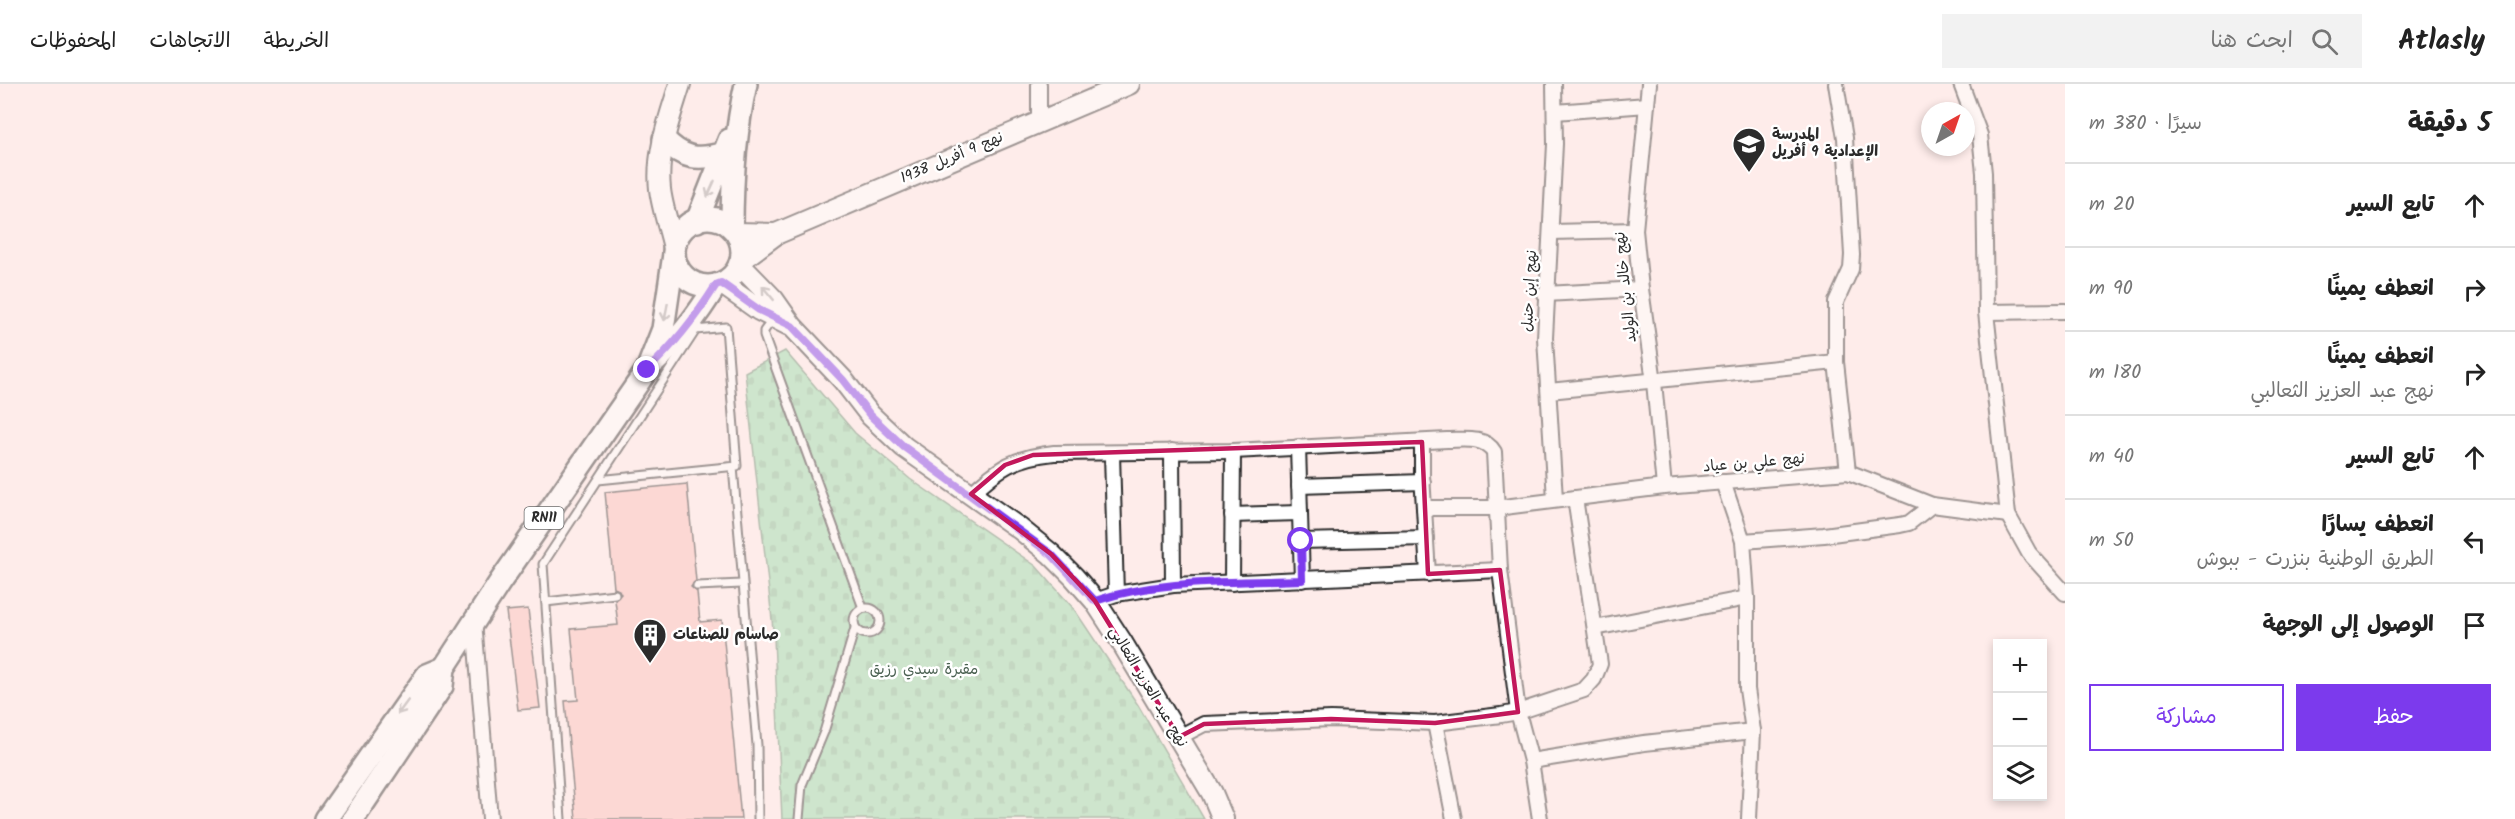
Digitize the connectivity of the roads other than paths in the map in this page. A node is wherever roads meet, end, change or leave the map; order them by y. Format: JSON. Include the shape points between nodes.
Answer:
{"nodes":[{"id":1,"x":680,"y":84,"type":"edge"},
{"id":2,"x":746,"y":84,"type":"edge"},
{"id":3,"x":1039,"y":84,"type":"edge"},
{"id":4,"x":1129,"y":84,"type":"edge"},
{"id":5,"x":1554,"y":84,"type":"edge"},
{"id":6,"x":1648,"y":84,"type":"edge"},
{"id":7,"x":1836,"y":84,"type":"edge"},
{"id":8,"x":1961,"y":84,"type":"edge"},
{"id":9,"x":1647,"y":105,"type":"junction"},
{"id":10,"x":1555,"y":112,"type":"junction"},
{"id":11,"x":738,"y":118,"type":"junction"},
{"id":12,"x":1039,"y":122,"type":"junction"},
{"id":13,"x":664,"y":139,"type":"junction"},
{"id":14,"x":724,"y":153,"type":"junction"},
{"id":15,"x":660,"y":190,"type":"junction"},
{"id":16,"x":694,"y":221,"type":"junction"},
{"id":17,"x":734,"y":230,"type":"junction"},
{"id":18,"x":1635,"y":231,"type":"junction"},
{"id":19,"x":1551,"y":232,"type":"junction"},
{"id":20,"x":776,"y":234,"type":"junction"},
{"id":21,"x":674,"y":251,"type":"junction"},
{"id":22,"x":740,"y":262,"type":"junction"},
{"id":23,"x":719,"y":284,"type":"junction"},
{"id":24,"x":1641,"y":289,"type":"junction"},
{"id":25,"x":1545,"y":294,"type":"junction"},
{"id":26,"x":2065,"y":311,"type":"edge"},
{"id":27,"x":1986,"y":312,"type":"junction"},
{"id":28,"x":774,"y":318,"type":"junction"},
{"id":29,"x":792,"y":326,"type":"junction"},
{"id":30,"x":1836,"y":362,"type":"junction"},
{"id":31,"x":647,"y":370,"type":"junction"},
{"id":32,"x":1654,"y":382,"type":"junction"},
{"id":33,"x":1549,"y":391,"type":"junction"},
{"id":34,"x":1422,"y":442,"type":"junction"},
{"id":35,"x":1298,"y":447,"type":"junction"},
{"id":36,"x":1172,"y":451,"type":"junction"},
{"id":37,"x":1233,"y":451,"type":"junction"},
{"id":38,"x":1112,"y":454,"type":"junction"},
{"id":39,"x":733,"y":467,"type":"junction"},
{"id":40,"x":1848,"y":472,"type":"junction"},
{"id":41,"x":598,"y":480,"type":"junction"},
{"id":42,"x":1422,"y":482,"type":"junction"},
{"id":43,"x":1724,"y":482,"type":"junction"},
{"id":44,"x":1299,"y":486,"type":"junction"},
{"id":45,"x":1664,"y":487,"type":"junction"},
{"id":46,"x":971,"y":494,"type":"junction"},
{"id":47,"x":1575,"y":498,"type":"junction"},
{"id":48,"x":1555,"y":499,"type":"junction"},
{"id":49,"x":1932,"y":505,"type":"junction"},
{"id":50,"x":1424,"y":508,"type":"junction"},
{"id":51,"x":1496,"y":508,"type":"junction"},
{"id":52,"x":1300,"y":513,"type":"junction"},
{"id":53,"x":1232,"y":515,"type":"junction"},
{"id":54,"x":2008,"y":515,"type":"junction"},
{"id":55,"x":1426,"y":538,"type":"junction"},
{"id":56,"x":1301,"y":541,"type":"junction"},
{"id":57,"x":1743,"y":541,"type":"junction"},
{"id":58,"x":1500,"y":570,"type":"junction"},
{"id":59,"x":1428,"y":574,"type":"junction"},
{"id":60,"x":1302,"y":580,"type":"junction"},
{"id":61,"x":742,"y":584,"type":"junction"},
{"id":62,"x":1232,"y":584,"type":"junction"},
{"id":63,"x":1173,"y":585,"type":"junction"},
{"id":64,"x":697,"y":586,"type":"dead end"},
{"id":65,"x":2065,"y":593,"type":"edge"},
{"id":66,"x":615,"y":594,"type":"dead end"},
{"id":67,"x":1116,"y":594,"type":"junction"},
{"id":68,"x":1747,"y":598,"type":"junction"},
{"id":69,"x":1095,"y":601,"type":"junction"},
{"id":70,"x":546,"y":602,"type":"junction"},
{"id":71,"x":863,"y":608,"type":"junction"},
{"id":72,"x":474,"y":621,"type":"junction"},
{"id":73,"x":855,"y":628,"type":"junction"},
{"id":74,"x":1595,"y":628,"type":"junction"},
{"id":75,"x":444,"y":668,"type":"junction"},
{"id":76,"x":1518,"y":712,"type":"junction"},
{"id":77,"x":1435,"y":723,"type":"junction"},
{"id":78,"x":1753,"y":731,"type":"junction"},
{"id":79,"x":1179,"y":737,"type":"junction"},
{"id":80,"x":1531,"y":761,"type":"junction"},
{"id":81,"x":326,"y":819,"type":"edge"},
{"id":82,"x":353,"y":819,"type":"edge"},
{"id":83,"x":490,"y":819,"type":"edge"},
{"id":84,"x":561,"y":819,"type":"edge"},
{"id":85,"x":758,"y":819,"type":"edge"},
{"id":86,"x":799,"y":819,"type":"edge"},
{"id":87,"x":1223,"y":819,"type":"edge"},
{"id":88,"x":1454,"y":819,"type":"edge"},
{"id":89,"x":1540,"y":819,"type":"edge"},
{"id":90,"x":1749,"y":819,"type":"edge"}],
"edges":[{"from":1,"to":13,"type":"street"},
{"from":2,"to":11,"type":"main road","number":"RN11"},
{"from":3,"to":12,"type":"street"},
{"from":4,"to":12,"type":"street","name":"نهج 9 أفريل 1938"},
{"from":5,"to":10,"type":"street","name":"نهج إبن حنبل"},
{"from":6,"to":9,"type":"street","name":"نهج خالد بن الوليد"},
{"from":7,"to":30,"type":"street","via":[[1845,138],[1852,255],[1851,269],[1836,302]]},
{"from":8,"to":27,"type":"street","via":[[1980,135]]},
{"from":9,"to":10,"type":"street"},
{"from":9,"to":18,"type":"street","name":"نهج خالد بن الوليد"},
{"from":10,"to":19,"type":"street","name":"نهج إبن حنبل"},
{"from":11,"to":14,"type":"main road","number":"RN11"},
{"from":11,"to":17,"type":"main road","number":"RN11","via":[[732,184]]},
{"from":12,"to":20,"type":"street","name":"نهج 9 أفريل 1938"},
{"from":13,"to":14,"type":"main road","via":[[679,153],[693,159]]},
{"from":13,"to":15,"type":"street"},
{"from":14,"to":16,"type":"main road","number":"RN11","one_way":true},
{"from":15,"to":16,"type":"street","via":[[679,215]]},
{"from":15,"to":21,"type":"street"},
{"from":16,"to":17,"type":"main road","via":[[712,218]]},
{"from":16,"to":21,"type":"main road","number":"RN11","via":[[678,235]]},
{"from":17,"to":20,"type":"street"},
{"from":17,"to":22,"type":"main road","number":"RN11","via":[[742,250]]},
{"from":18,"to":19,"type":"street"},
{"from":18,"to":24,"type":"street","name":"نهج خالد بن الوليد"},
{"from":19,"to":25,"type":"street","name":"نهج إبن حنبل"},
{"from":20,"to":22,"type":"street"},
{"from":21,"to":23,"type":"main road","via":[[678,268],[687,279],[700,285]]},
{"from":21,"to":31,"type":"main road","number":"RN11","one_way":true,"via":[[663,329]]},
{"from":22,"to":23,"type":"main road","number":"RN11","via":[[731,276]]},
{"from":29,"to":22,"type":"street","one_way":true},
{"from":23,"to":28,"type":"street"},
{"from":23,"to":31,"type":"main road","number":"RN11","via":[[676,342]]},
{"from":24,"to":25,"type":"street"},
{"from":24,"to":32,"type":"street","name":"نهج خالد بن الوليد"},
{"from":25,"to":33,"type":"street","name":"نهج إبن حنبل"},
{"from":26,"to":27,"type":"street"},
{"from":27,"to":54,"type":"street"},
{"from":28,"to":29,"type":"street"},
{"from":28,"to":71,"type":"lane","via":[[764,336]]},
{"from":29,"to":46,"type":"street","name":"نهج عبد العزيز الثعالبي","via":[[887,431]]},
{"from":30,"to":32,"type":"street"},
{"from":30,"to":40,"type":"street"},
{"from":31,"to":72,"type":"main road","number":"RN11"},
{"from":32,"to":33,"type":"street"},
{"from":32,"to":45,"type":"street","name":"نهج خالد بن الوليد"},
{"from":33,"to":48,"type":"street","name":"نهج إبن حنبل"},
{"from":34,"to":35,"type":"street"},
{"from":34,"to":42,"type":"street"},
{"from":34,"to":51,"type":"street","via":[[1469,440],[1491,447]]},
{"from":35,"to":37,"type":"street"},
{"from":35,"to":44,"type":"street"},
{"from":36,"to":37,"type":"street"},
{"from":36,"to":38,"type":"street"},
{"from":36,"to":63,"type":"street"},
{"from":37,"to":53,"type":"street"},
{"from":38,"to":46,"type":"street","via":[[1053,453],[1018,459]]},
{"from":38,"to":67,"type":"street"},
{"from":39,"to":41,"type":"lane"},
{"from":39,"to":41,"type":"lane","via":[[737,466],[726,327],[696,330]]},
{"from":39,"to":61,"type":"lane"},
{"from":40,"to":43,"type":"street","name":"نهج علي بن عياد"},
{"from":40,"to":49,"type":"street","name":"نهج علي بن عياد"},
{"from":41,"to":70,"type":"lane","via":[[543,564]]},
{"from":42,"to":44,"type":"street"},
{"from":42,"to":50,"type":"street"},
{"from":43,"to":45,"type":"street","name":"نهج علي بن عياد"},
{"from":43,"to":57,"type":"street"},
{"from":44,"to":52,"type":"street"},
{"from":45,"to":47,"type":"street","name":"نهج علي بن عياد"},
{"from":46,"to":69,"type":"street","name":"نهج عبد العزيز الثعالبي","via":[[1051,554]]},
{"from":47,"to":48,"type":"street","name":"نهج علي بن عياد"},
{"from":47,"to":74,"type":"street"},
{"from":48,"to":51,"type":"street","name":"نهج علي بن عياد"},
{"from":49,"to":54,"type":"street","name":"نهج علي بن عياد"},
{"from":49,"to":57,"type":"street","via":[[1910,523],[1900,525]]},
{"from":50,"to":51,"type":"street","name":"نهج علي بن عياد"},
{"from":50,"to":55,"type":"street"},
{"from":51,"to":58,"type":"street"},
{"from":52,"to":53,"type":"street"},
{"from":52,"to":56,"type":"street"},
{"from":53,"to":62,"type":"street"},
{"from":54,"to":65,"type":"street","via":[[2029,553]]},
{"from":55,"to":56,"type":"street"},
{"from":55,"to":59,"type":"street"},
{"from":56,"to":60,"type":"street"},
{"from":57,"to":68,"type":"street"},
{"from":58,"to":59,"type":"street"},
{"from":58,"to":76,"type":"street"},
{"from":59,"to":60,"type":"street"},
{"from":60,"to":62,"type":"street"},
{"from":61,"to":64,"type":"lane"},
{"from":61,"to":85,"type":"lane","via":[[757,745]]},
{"from":62,"to":63,"type":"street"},
{"from":63,"to":67,"type":"street"},
{"from":66,"to":70,"type":"lane"},
{"from":67,"to":69,"type":"street"},
{"from":68,"to":74,"type":"street"},
{"from":68,"to":78,"type":"street","via":[[1747,689]]},
{"from":69,"to":79,"type":"street","name":"نهج عبد العزيز الثعالبي"},
{"from":70,"to":84,"type":"lane"},
{"from":71,"to":73,"type":"lane","via":[[856,613]]},
{"from":71,"to":73,"type":"lane","via":[[875,611],[880,624],[868,634]]},
{"from":72,"to":75,"type":"main road","number":"RN11"},
{"from":72,"to":83,"type":"street"},
{"from":73,"to":86,"type":"lane","via":[[825,732],[802,786]]},
{"from":74,"to":76,"type":"street","via":[[1600,664],[1591,683],[1584,690]]},
{"from":75,"to":81,"type":"main road","number":"RN11","one_way":true,"via":[[427,675]]},
{"from":75,"to":82,"type":"main road","number":"RN11","via":[[442,687]]},
{"from":76,"to":77,"type":"street"},
{"from":76,"to":80,"type":"street"},
{"from":77,"to":79,"type":"street","via":[[1331,719],[1204,724]]},
{"from":77,"to":88,"type":"street"},
{"from":78,"to":80,"type":"street"},
{"from":78,"to":90,"type":"street"},
{"from":79,"to":87,"type":"street","name":"نهج عبد العزيز الثعالبي"},
{"from":80,"to":89,"type":"street"}]}
